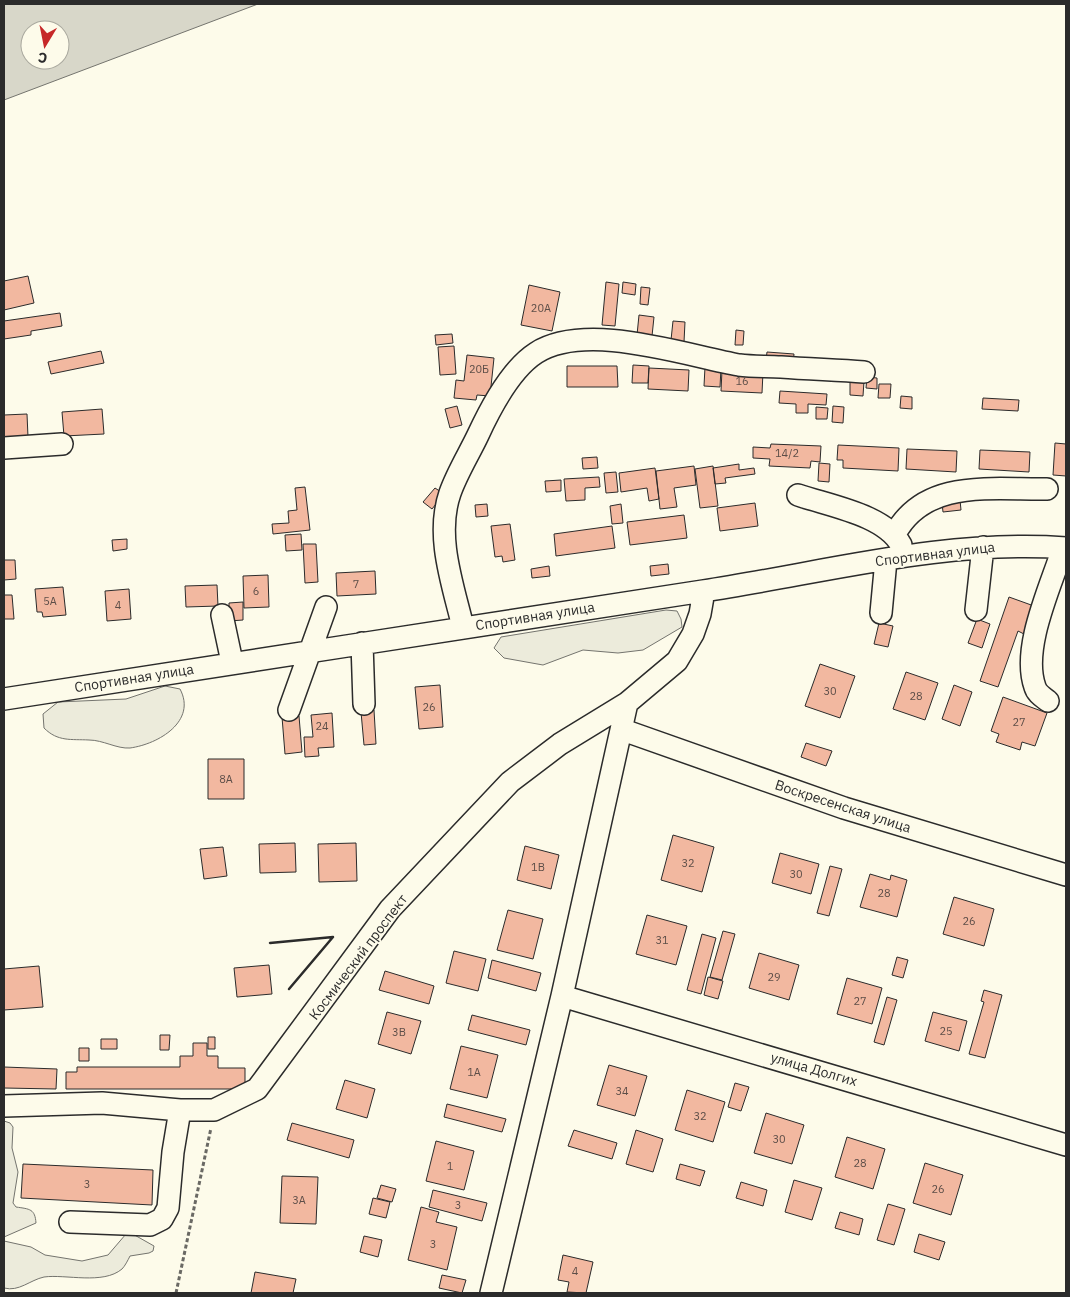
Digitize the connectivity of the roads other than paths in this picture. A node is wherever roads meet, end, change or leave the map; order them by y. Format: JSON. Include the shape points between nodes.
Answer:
{"nodes":[{"id":1,"x":864,"y":372,"type":"dead end"},
{"id":2,"x":62,"y":444,"type":"dead end"},
{"id":3,"x":4,"y":448,"type":"edge"},
{"id":4,"x":1047,"y":490,"type":"dead end"},
{"id":5,"x":798,"y":495,"type":"dead end"},
{"id":6,"x":895,"y":534,"type":"junction"},
{"id":7,"x":983,"y":547,"type":"junction"},
{"id":8,"x":1065,"y":548,"type":"edge"},
{"id":9,"x":908,"y":556,"type":"junction"},
{"id":10,"x":886,"y":560,"type":"junction"},
{"id":11,"x":704,"y":591,"type":"junction"},
{"id":12,"x":326,"y":607,"type":"dead end"},
{"id":13,"x":976,"y":610,"type":"dead end"},
{"id":14,"x":881,"y":613,"type":"dead end"},
{"id":15,"x":222,"y":615,"type":"dead end"},
{"id":16,"x":463,"y":627,"type":"junction"},
{"id":17,"x":362,"y":642,"type":"junction"},
{"id":18,"x":310,"y":650,"type":"junction"},
{"id":19,"x":232,"y":662,"type":"junction"},
{"id":20,"x":4,"y":699,"type":"edge"},
{"id":21,"x":1048,"y":701,"type":"dead end"},
{"id":22,"x":364,"y":704,"type":"dead end"},
{"id":23,"x":627,"y":704,"type":"junction"},
{"id":24,"x":289,"y":710,"type":"dead end"},
{"id":25,"x":623,"y":730,"type":"junction"},
{"id":26,"x":1066,"y":875,"type":"edge"},
{"id":27,"x":562,"y":996,"type":"junction"},
{"id":28,"x":4,"y":1106,"type":"edge"},
{"id":29,"x":180,"y":1110,"type":"junction"},
{"id":30,"x":1066,"y":1145,"type":"edge"},
{"id":31,"x":70,"y":1222,"type":"dead end"},
{"id":32,"x":490,"y":1293,"type":"edge"}],
"edges":[{"from":1,"to":16,"type":"street","via":[[740,365],[694,354],[592,339],[553,344],[535,353],[506,384],[488,413],[450,493],[444,533],[447,562]]},
{"from":2,"to":3,"type":"street"},
{"from":4,"to":6,"type":"street","via":[[945,493],[919,506],[903,519]]},
{"from":5,"to":6,"type":"street","via":[[872,520]]},
{"from":6,"to":9,"type":"street"},
{"from":7,"to":8,"type":"street","name":"Спортивная улица"},
{"from":7,"to":9,"type":"street","name":"Спортивная улица"},
{"from":7,"to":13,"type":"street"},
{"from":8,"to":21,"type":"street","via":[[1033,642],[1035,688]]},
{"from":9,"to":10,"type":"street","name":"Спортивная улица"},
{"from":10,"to":11,"type":"street","name":"Спортивная улица"},
{"from":10,"to":14,"type":"street"},
{"from":11,"to":16,"type":"street","name":"Спортивная улица"},
{"from":11,"to":23,"type":"street","name":"Космический проспект","via":[[693,634],[676,660]]},
{"from":12,"to":18,"type":"street"},
{"from":15,"to":19,"type":"street"},
{"from":16,"to":17,"type":"street","name":"Спортивная улица"},
{"from":17,"to":18,"type":"street","name":"Спортивная улица"},
{"from":17,"to":22,"type":"street"},
{"from":18,"to":19,"type":"street","name":"Спортивная улица"},
{"from":18,"to":24,"type":"street"},
{"from":19,"to":20,"type":"street","name":"Спортивная улица"},
{"from":23,"to":25,"type":"street"},
{"from":23,"to":29,"type":"street","name":"Космический проспект","via":[[560,744],[510,782],[390,909],[257,1089],[214,1110]]},
{"from":25,"to":26,"type":"street","name":"Воскресенская улица","via":[[844,808]]},
{"from":25,"to":27,"type":"street"},
{"from":27,"to":30,"type":"street","name":"улица Долгих"},
{"from":27,"to":32,"type":"street"},
{"from":28,"to":29,"type":"street","name":"Космический проспект","via":[[102,1103]]},
{"from":29,"to":31,"type":"street","via":[[168,1208],[162,1219],[150,1225]]}]}
